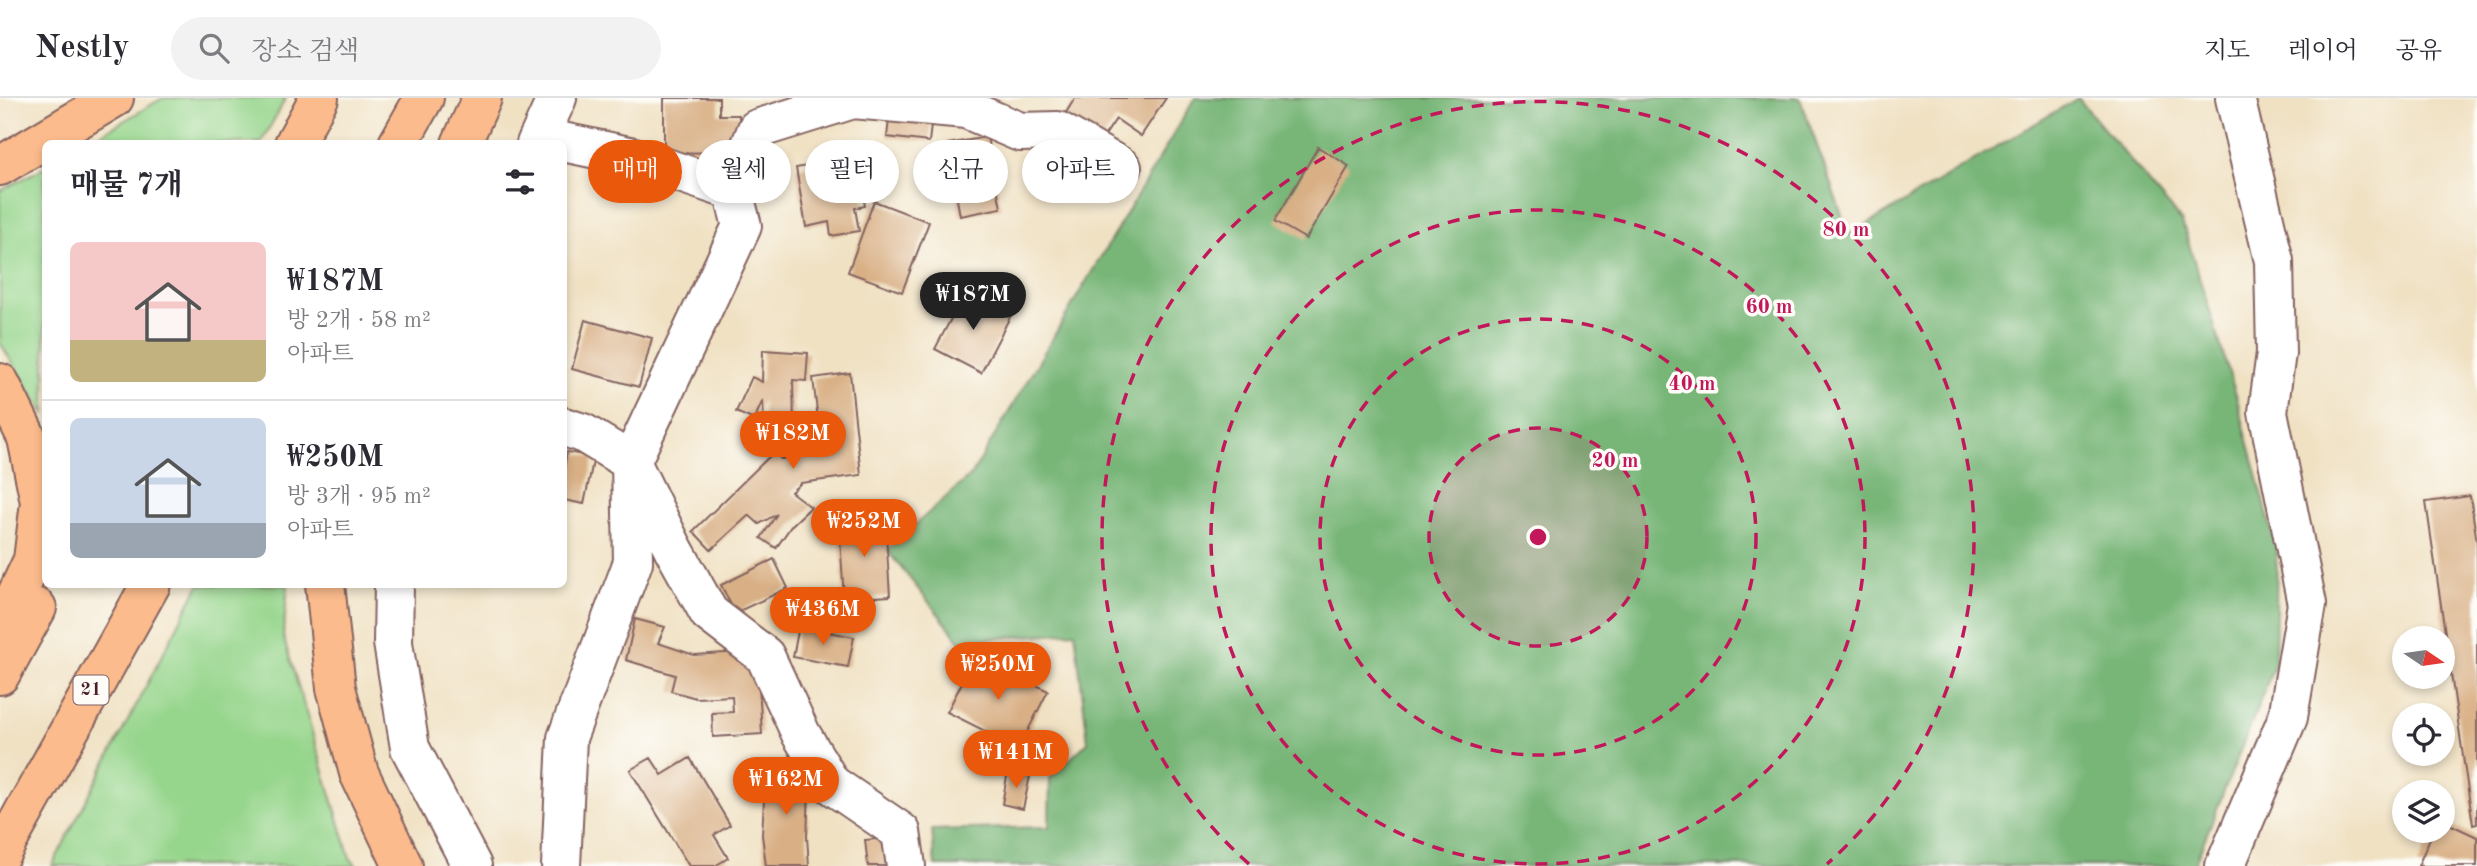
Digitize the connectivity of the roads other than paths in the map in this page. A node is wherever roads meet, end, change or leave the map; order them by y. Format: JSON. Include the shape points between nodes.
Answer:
{"nodes":[{"id":1,"x":114,"y":98,"type":"edge"},
{"id":2,"x":319,"y":98,"type":"edge"},
{"id":3,"x":424,"y":98,"type":"edge"},
{"id":4,"x":482,"y":98,"type":"edge"},
{"id":5,"x":557,"y":98,"type":"edge"},
{"id":6,"x":2235,"y":98,"type":"edge"},
{"id":7,"x":44,"y":140,"type":"edge"},
{"id":8,"x":296,"y":140,"type":"edge"},
{"id":9,"x":400,"y":140,"type":"edge"},
{"id":10,"x":463,"y":140,"type":"edge"},
{"id":11,"x":537,"y":140,"type":"edge"},
{"id":12,"x":752,"y":140,"type":"edge"},
{"id":13,"x":1074,"y":140,"type":"edge"},
{"id":14,"x":42,"y":141,"type":"edge"},
{"id":15,"x":567,"y":145,"type":"edge"},
{"id":16,"x":0,"y":166,"type":"edge"},
{"id":17,"x":696,"y":178,"type":"edge"},
{"id":18,"x":736,"y":203,"type":"edge"},
{"id":19,"x":0,"y":383,"type":"edge"},
{"id":20,"x":567,"y":428,"type":"edge"},
{"id":21,"x":631,"y":462,"type":"junction"},
{"id":22,"x":48,"y":588,"type":"edge"},
{"id":23,"x":149,"y":588,"type":"edge"},
{"id":24,"x":326,"y":588,"type":"edge"},
{"id":25,"x":394,"y":588,"type":"edge"},
{"id":26,"x":0,"y":631,"type":"edge"},
{"id":27,"x":0,"y":675,"type":"edge"},
{"id":28,"x":0,"y":855,"type":"edge"},
{"id":29,"x":403,"y":866,"type":"edge"},
{"id":30,"x":472,"y":866,"type":"edge"},
{"id":31,"x":561,"y":866,"type":"edge"},
{"id":32,"x":906,"y":866,"type":"edge"},
{"id":33,"x":2225,"y":866,"type":"edge"}],
"edges":[{"from":1,"to":7,"type":"highway"},
{"from":2,"to":8,"type":"highway"},
{"from":3,"to":9,"type":"highway"},
{"from":4,"to":10,"type":"highway"},
{"from":5,"to":11,"type":"street"},
{"from":6,"to":33,"type":"street","via":[[2274,261],[2276,353],[2268,412],[2307,604],[2288,717]]},
{"from":12,"to":13,"type":"street","via":[[757,128],[853,99],[967,109],[1020,132],[1058,131]]},
{"from":14,"to":16,"type":"highway"},
{"from":15,"to":17,"type":"street","via":[[634,157]]},
{"from":18,"to":21,"type":"street","via":[[741,226]]},
{"from":19,"to":26,"type":"highway","via":[[27,438],[40,502],[33,560]]},
{"from":20,"to":21,"type":"street"},
{"from":21,"to":31,"type":"street","via":[[634,562],[567,738]]},
{"from":21,"to":32,"type":"street","via":[[709,613],[765,656],[801,734],[831,784],[901,832]]},
{"from":22,"to":27,"type":"highway"},
{"from":23,"to":28,"type":"highway","number":"21"},
{"from":24,"to":29,"type":"highway","via":[[336,688],[355,761]]},
{"from":25,"to":30,"type":"street","via":[[393,643],[410,748]]}]}
